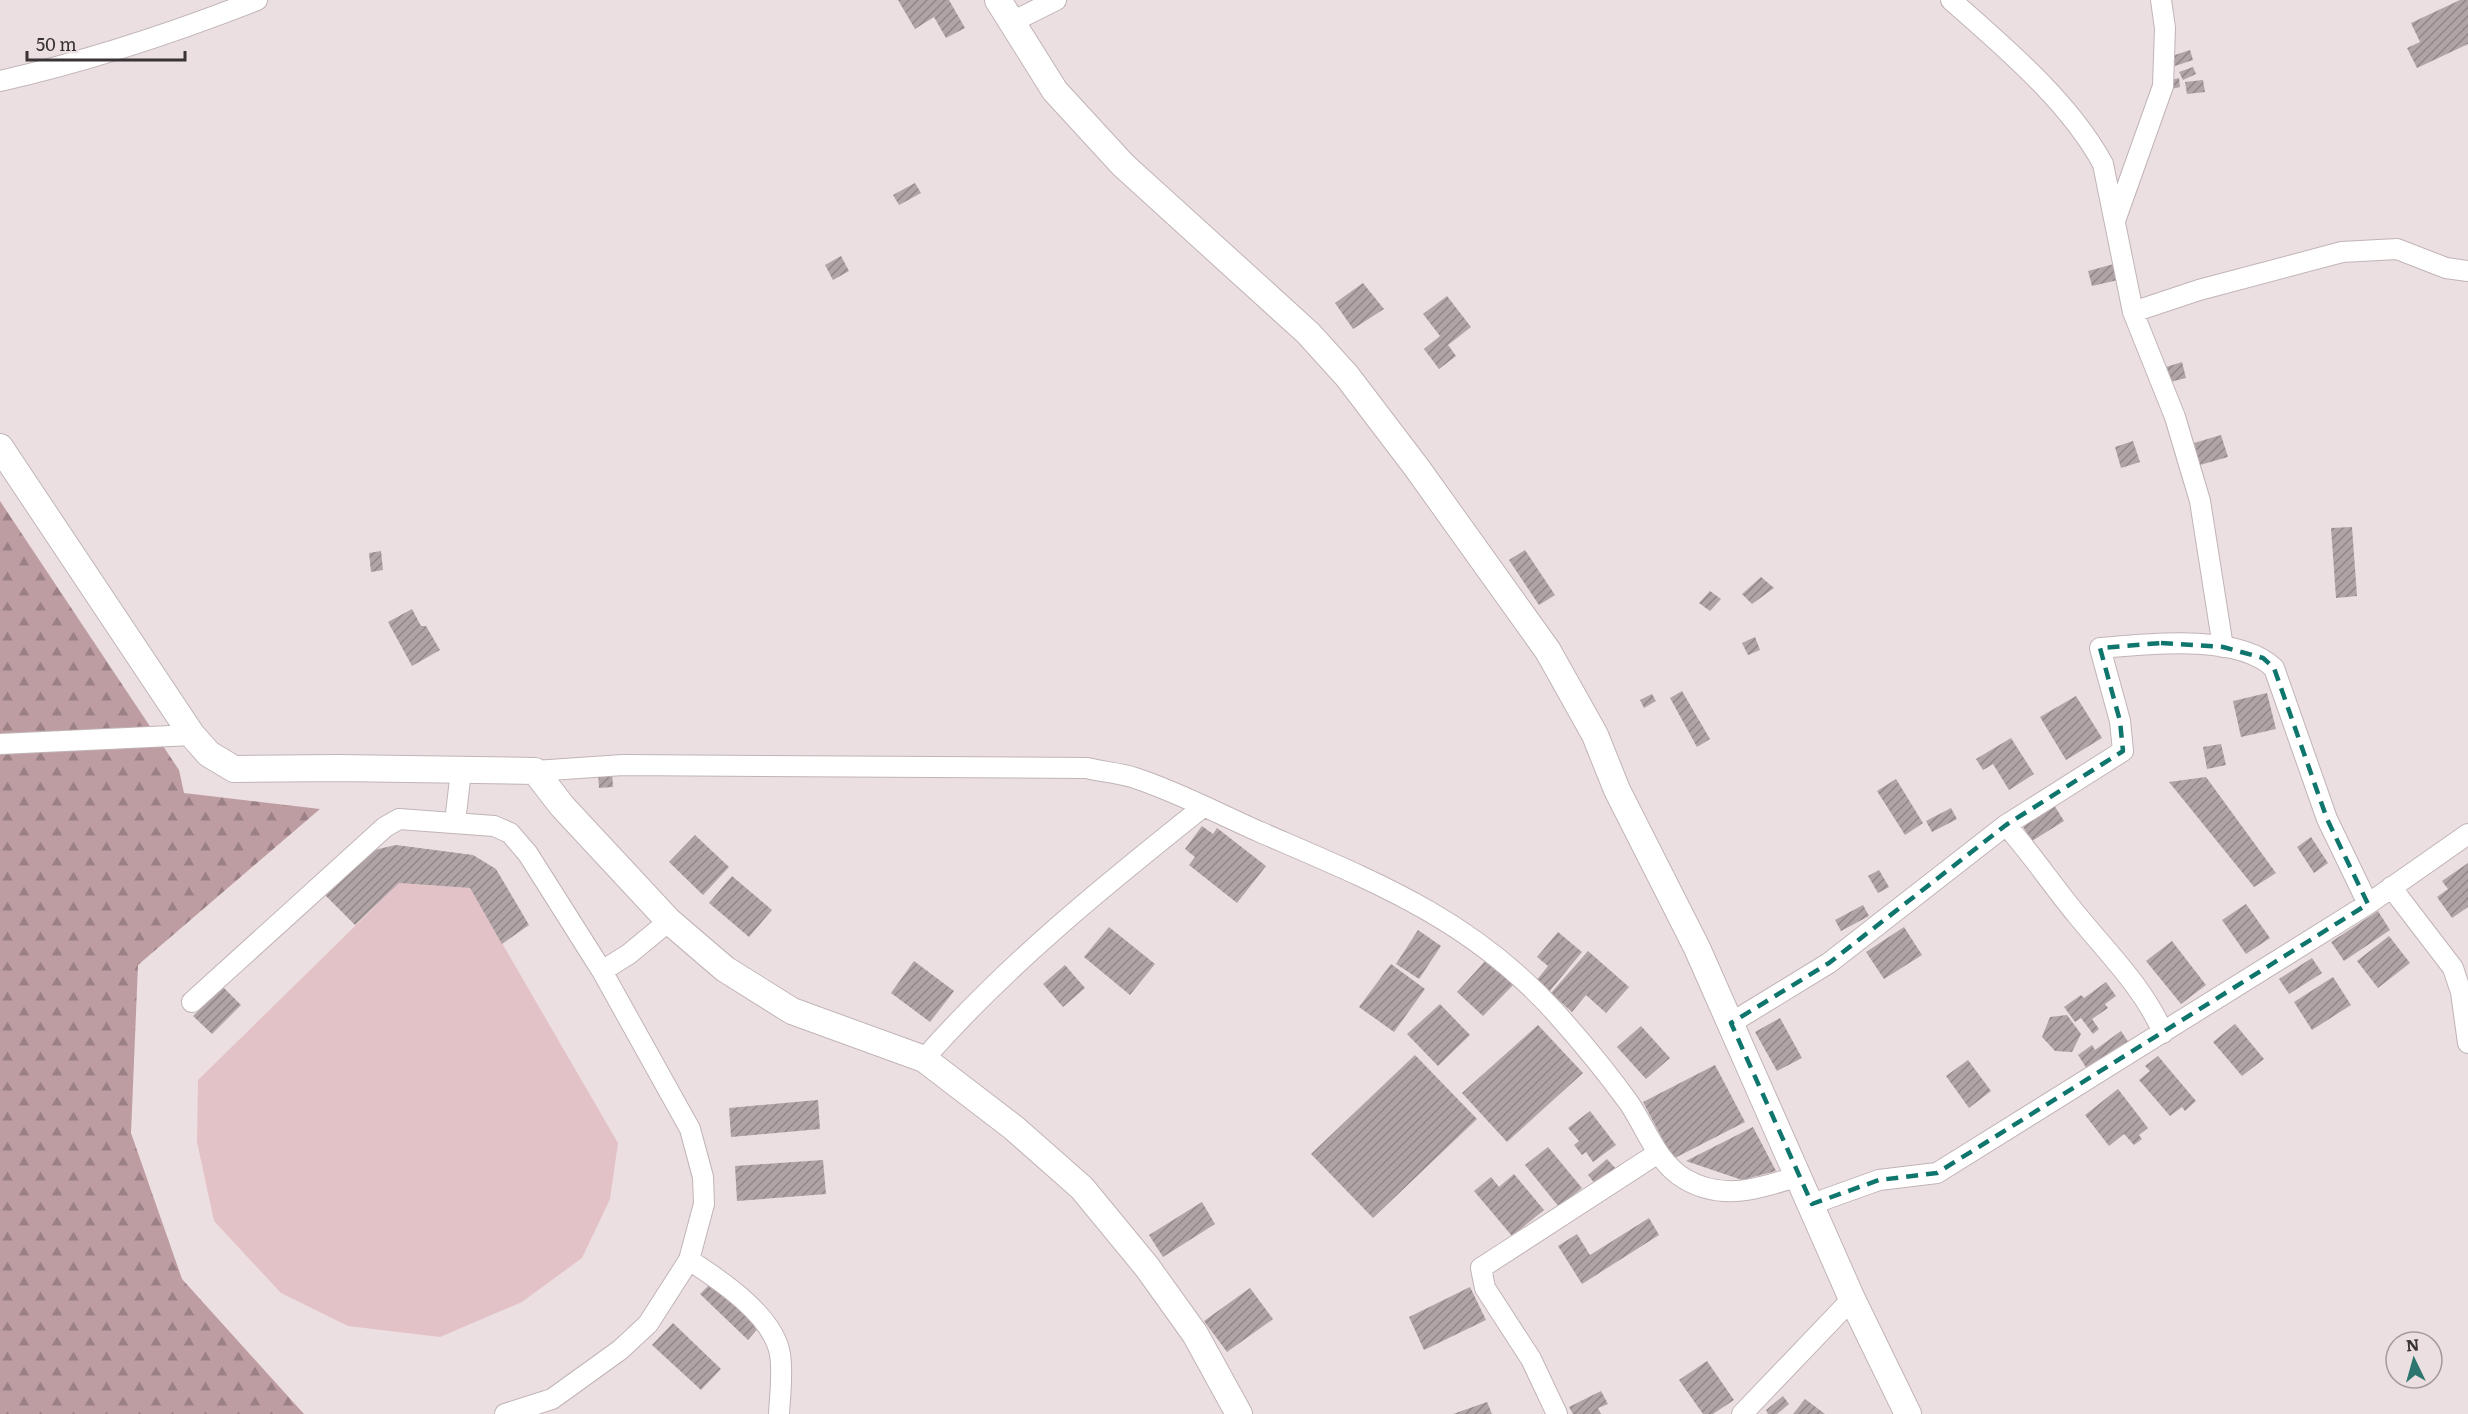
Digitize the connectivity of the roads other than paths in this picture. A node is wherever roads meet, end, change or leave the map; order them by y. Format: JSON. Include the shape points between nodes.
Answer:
{"nodes":[{"id":1,"x":257,"y":0,"type":"edge"},
{"id":2,"x":998,"y":0,"type":"edge"},
{"id":3,"x":1056,"y":0,"type":"edge"},
{"id":4,"x":1951,"y":0,"type":"edge"},
{"id":5,"x":2161,"y":0,"type":"edge"},
{"id":6,"x":1012,"y":22,"type":"junction"},
{"id":7,"x":0,"y":81,"type":"edge"},
{"id":8,"x":2116,"y":218,"type":"junction"},
{"id":9,"x":2468,"y":272,"type":"edge"},
{"id":10,"x":2133,"y":312,"type":"junction"},
{"id":11,"x":0,"y":447,"type":"edge"},
{"id":12,"x":2223,"y":647,"type":"junction"},
{"id":13,"x":192,"y":735,"type":"junction"},
{"id":14,"x":0,"y":744,"type":"edge"},
{"id":15,"x":461,"y":771,"type":"junction"},
{"id":16,"x":535,"y":771,"type":"junction"},
{"id":17,"x":1203,"y":807,"type":"junction"},
{"id":18,"x":455,"y":822,"type":"junction"},
{"id":19,"x":2006,"y":825,"type":"junction"},
{"id":20,"x":2468,"y":834,"type":"edge"},
{"id":21,"x":2391,"y":887,"type":"junction"},
{"id":22,"x":2368,"y":904,"type":"junction"},
{"id":23,"x":669,"y":921,"type":"junction"},
{"id":24,"x":603,"y":971,"type":"junction"},
{"id":25,"x":192,"y":1002,"type":"dead end"},
{"id":26,"x":1731,"y":1023,"type":"junction"},
{"id":27,"x":2163,"y":1033,"type":"junction"},
{"id":28,"x":2468,"y":1043,"type":"edge"},
{"id":29,"x":924,"y":1059,"type":"junction"},
{"id":30,"x":1658,"y":1153,"type":"junction"},
{"id":31,"x":1798,"y":1176,"type":"junction"},
{"id":32,"x":1812,"y":1204,"type":"junction"},
{"id":33,"x":689,"y":1260,"type":"junction"},
{"id":34,"x":1852,"y":1299,"type":"junction"},
{"id":35,"x":550,"y":1406,"type":"edge"},
{"id":36,"x":505,"y":1414,"type":"edge"},
{"id":37,"x":779,"y":1414,"type":"edge"},
{"id":38,"x":1239,"y":1414,"type":"edge"},
{"id":39,"x":1557,"y":1414,"type":"edge"},
{"id":40,"x":1742,"y":1414,"type":"edge"},
{"id":41,"x":1908,"y":1414,"type":"edge"}],
"edges":[{"from":1,"to":7,"type":"street","via":[[135,45]]},
{"from":2,"to":6,"type":"street"},
{"from":3,"to":6,"type":"street"},
{"from":4,"to":8,"type":"street","via":[[2023,64],[2093,145],[2103,164]]},
{"from":5,"to":8,"type":"street","via":[[2165,28],[2163,86]]},
{"from":6,"to":26,"type":"street","via":[[1055,91],[1123,165],[1308,333],[1347,376],[1430,486],[1548,651],[1595,735],[1617,790]]},
{"from":8,"to":10,"type":"street"},
{"from":9,"to":10,"type":"street","via":[[2397,249],[2342,252]]},
{"from":10,"to":12,"type":"street","via":[[2175,417],[2200,501]]},
{"from":11,"to":13,"type":"street"},
{"from":12,"to":19,"type":"street","via":[[2161,643],[2100,648],[2120,721],[2122,751]]},
{"from":12,"to":22,"type":"street","via":[[2263,658],[2274,668],[2327,819]]},
{"from":13,"to":14,"type":"street"},
{"from":13,"to":15,"type":"street","via":[[209,754],[234,769]]},
{"from":15,"to":16,"type":"street"},
{"from":15,"to":18,"type":"street"},
{"from":16,"to":17,"type":"street","via":[[623,765],[1087,768],[1135,778]]},
{"from":16,"to":23,"type":"street","via":[[562,806]]},
{"from":17,"to":29,"type":"street","via":[[1106,884],[957,1021]]},
{"from":17,"to":30,"type":"street","via":[[1378,883],[1482,944],[1527,982],[1587,1048],[1630,1104]]},
{"from":18,"to":24,"type":"street","via":[[494,826],[510,833],[528,854]]},
{"from":18,"to":25,"type":"street","via":[[399,819],[385,827]]},
{"from":19,"to":26,"type":"street","via":[[1828,963]]},
{"from":19,"to":27,"type":"street","via":[[2156,1014]]},
{"from":20,"to":21,"type":"street"},
{"from":21,"to":22,"type":"street"},
{"from":21,"to":28,"type":"street","via":[[2453,968],[2461,992]]},
{"from":22,"to":27,"type":"street"},
{"from":23,"to":24,"type":"street"},
{"from":23,"to":29,"type":"street","via":[[725,969],[792,1011]]},
{"from":24,"to":33,"type":"street","via":[[690,1129],[698,1152],[704,1204]]},
{"from":26,"to":31,"type":"street"},
{"from":27,"to":32,"type":"street","via":[[1937,1173],[1879,1180]]},
{"from":29,"to":38,"type":"street","via":[[1014,1128],[1082,1188],[1147,1267],[1195,1334]]},
{"from":30,"to":31,"type":"street","via":[[1684,1179],[1723,1193],[1760,1189]]},
{"from":30,"to":39,"type":"street","via":[[1481,1268],[1485,1288],[1531,1359]]},
{"from":31,"to":32,"type":"street"},
{"from":32,"to":34,"type":"street"},
{"from":33,"to":35,"type":"street","via":[[648,1324]]},
{"from":33,"to":37,"type":"street","via":[[723,1282],[770,1327],[780,1353]]},
{"from":34,"to":40,"type":"street"},
{"from":34,"to":41,"type":"street"},
{"from":35,"to":36,"type":"street"}]}
